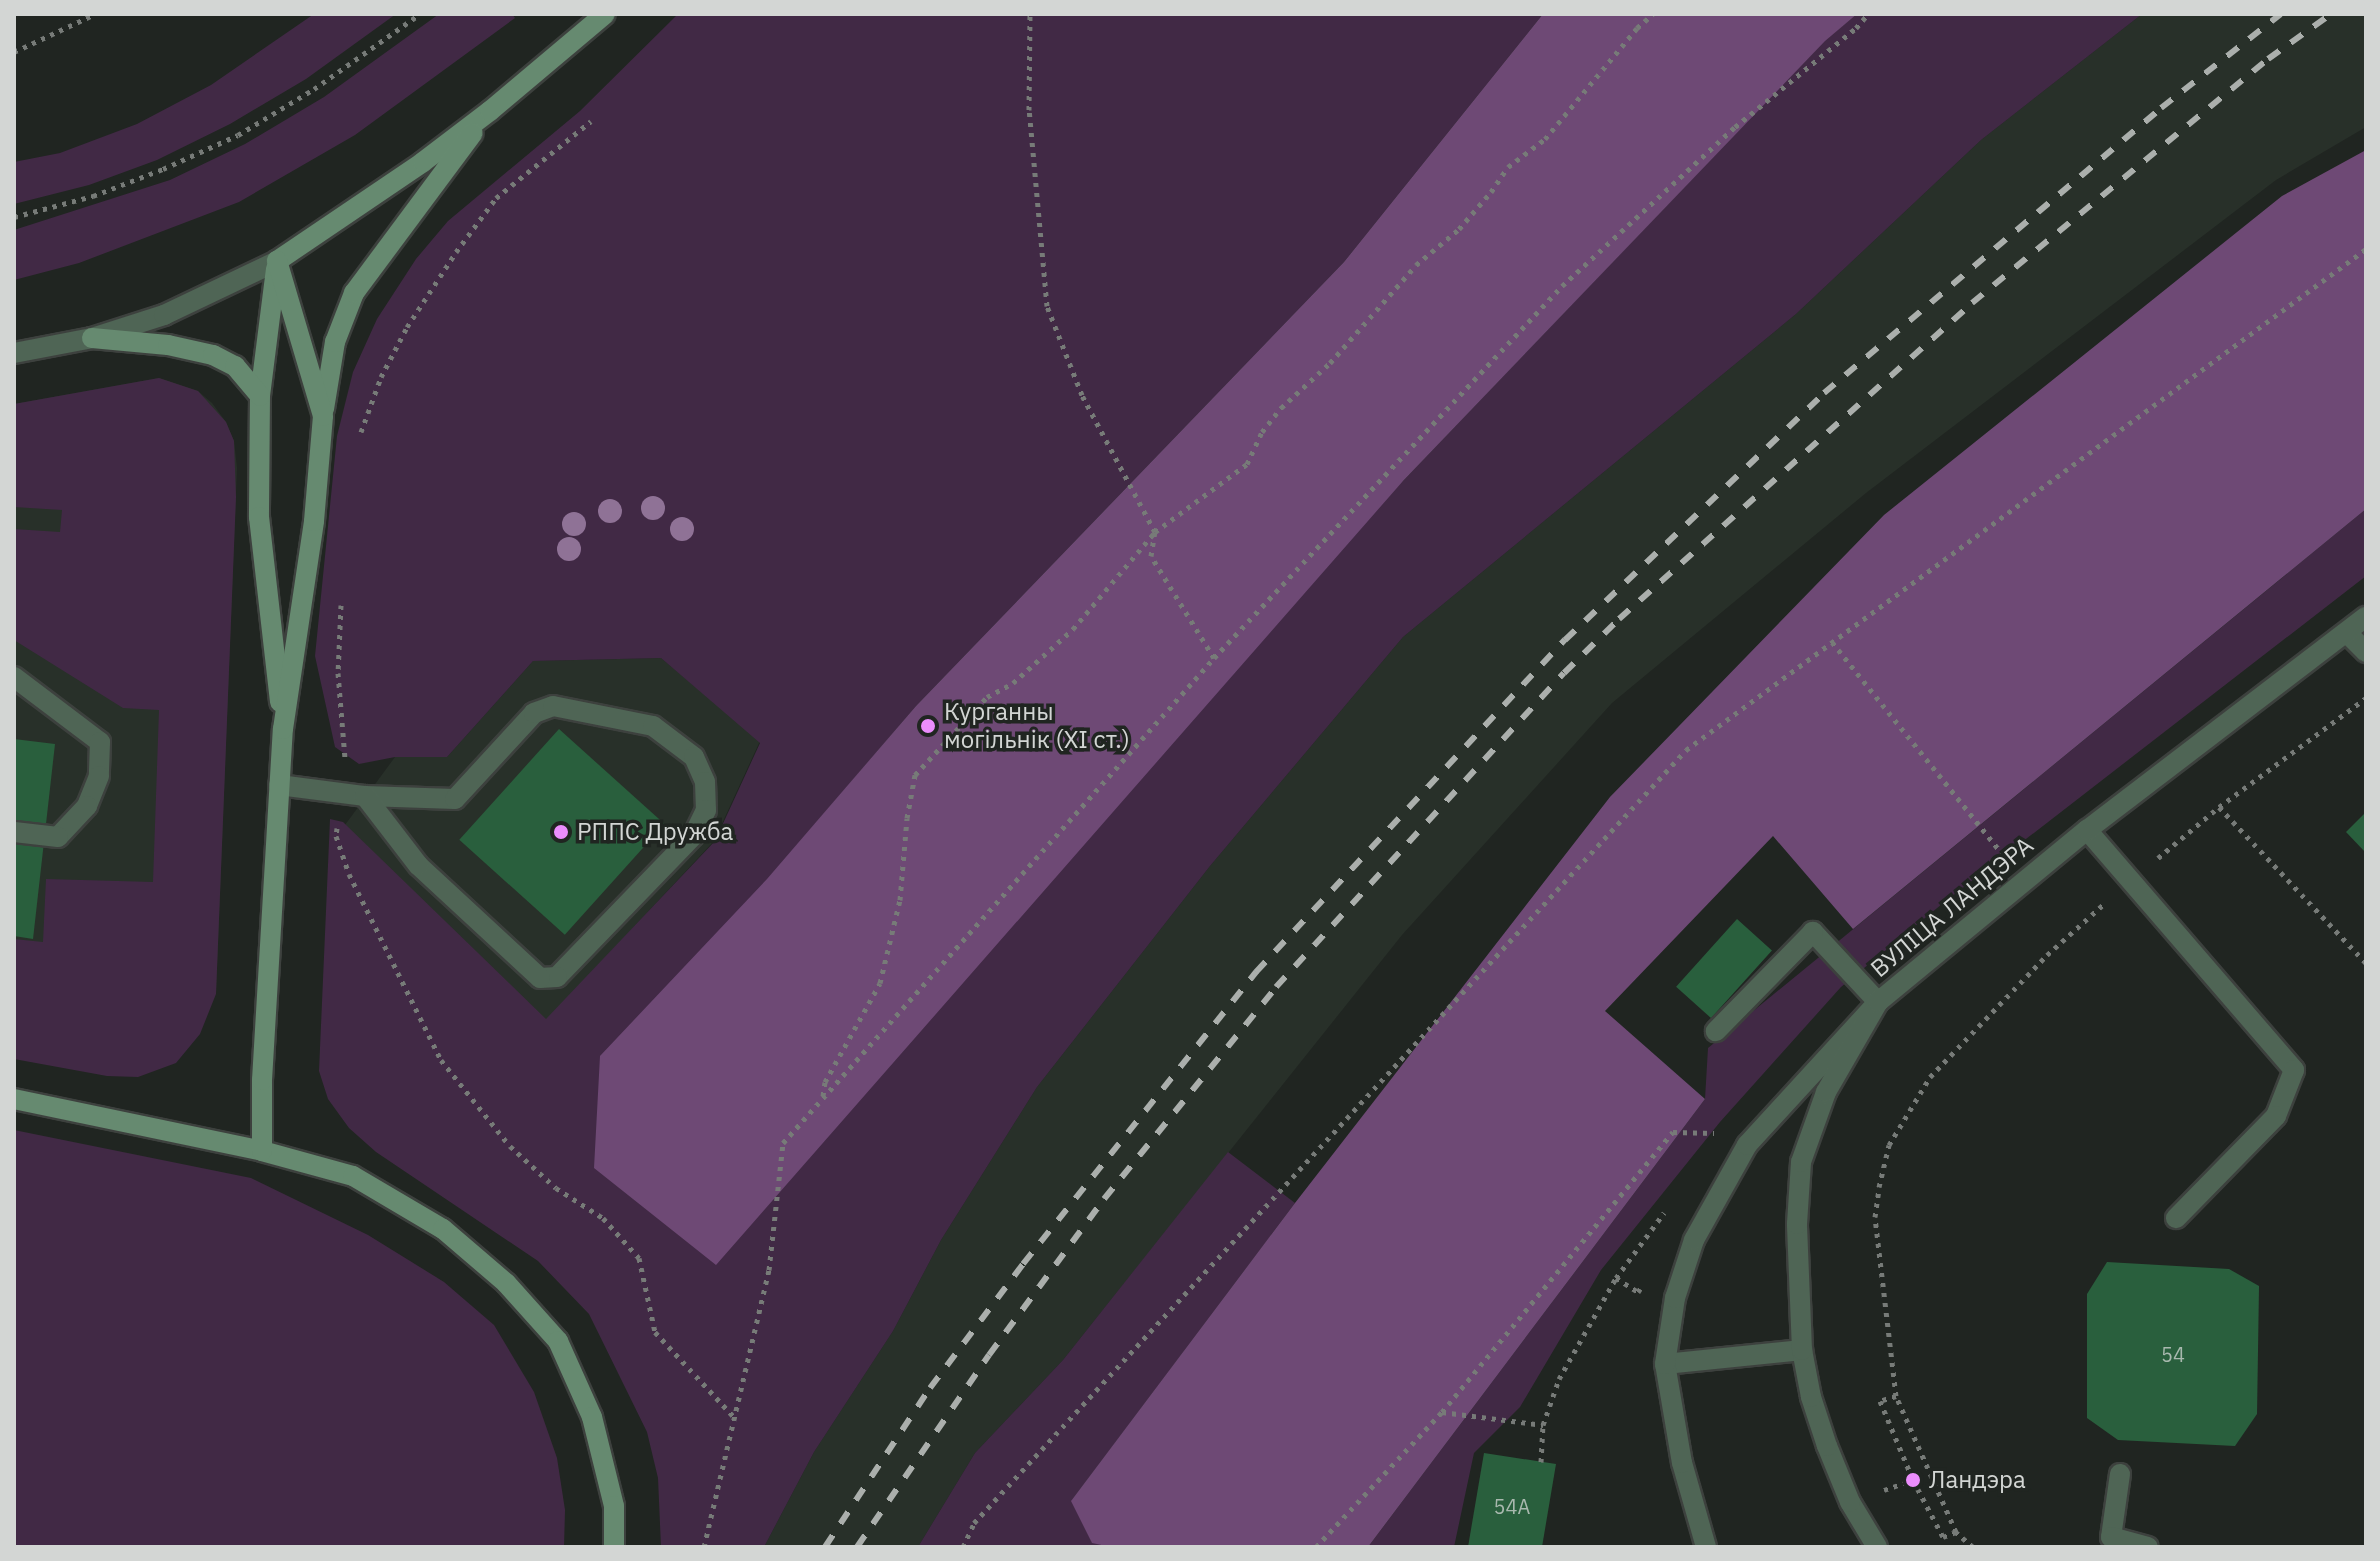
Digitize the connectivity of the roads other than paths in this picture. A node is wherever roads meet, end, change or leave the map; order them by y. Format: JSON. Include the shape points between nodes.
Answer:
{"nodes":[{"id":1,"x":605,"y":14,"type":"edge"},
{"id":2,"x":490,"y":111,"type":"junction"},
{"id":3,"x":277,"y":261,"type":"junction"},
{"id":4,"x":92,"y":338,"type":"junction"},
{"id":5,"x":14,"y":353,"type":"edge"},
{"id":6,"x":260,"y":396,"type":"junction"},
{"id":7,"x":323,"y":416,"type":"junction"},
{"id":8,"x":2366,"y":617,"type":"edge"},
{"id":9,"x":2347,"y":633,"type":"junction"},
{"id":10,"x":2366,"y":652,"type":"edge"},
{"id":11,"x":14,"y":677,"type":"edge"},
{"id":12,"x":283,"y":729,"type":"junction"},
{"id":13,"x":279,"y":785,"type":"junction"},
{"id":14,"x":365,"y":796,"type":"junction"},
{"id":15,"x":2087,"y":830,"type":"junction"},
{"id":16,"x":14,"y":832,"type":"edge"},
{"id":17,"x":1878,"y":1002,"type":"junction"},
{"id":18,"x":1716,"y":1031,"type":"dead end"},
{"id":19,"x":14,"y":1099,"type":"edge"},
{"id":20,"x":262,"y":1151,"type":"junction"},
{"id":21,"x":2176,"y":1218,"type":"dead end"},
{"id":22,"x":1802,"y":1350,"type":"junction"},
{"id":23,"x":1665,"y":1364,"type":"junction"},
{"id":24,"x":2120,"y":1474,"type":"dead end"},
{"id":25,"x":614,"y":1547,"type":"edge"},
{"id":26,"x":1706,"y":1547,"type":"edge"},
{"id":27,"x":1877,"y":1547,"type":"edge"},
{"id":28,"x":2148,"y":1547,"type":"edge"}],
"edges":[{"from":1,"to":2,"type":"main road"},
{"from":2,"to":3,"type":"main road"},
{"from":2,"to":7,"type":"main road","via":[[354,293],[335,342]]},
{"from":3,"to":4,"type":"street","via":[[164,315]]},
{"from":3,"to":6,"type":"main road"},
{"from":3,"to":7,"type":"main road"},
{"from":4,"to":5,"type":"street"},
{"from":4,"to":6,"type":"main road","via":[[213,355],[235,366]]},
{"from":6,"to":12,"type":"main road","via":[[259,517]]},
{"from":7,"to":12,"type":"main road","via":[[314,521]]},
{"from":8,"to":9,"type":"street","name":"ВУЛІЦА ЛАНДЭРА"},
{"from":9,"to":10,"type":"street"},
{"from":9,"to":15,"type":"street","name":"ВУЛІЦА ЛАНДЭРА"},
{"from":11,"to":16,"type":"street","via":[[100,742],[99,776],[87,806],[58,837]]},
{"from":12,"to":13,"type":"main road"},
{"from":13,"to":14,"type":"street"},
{"from":13,"to":20,"type":"main road"},
{"from":14,"to":14,"type":"street","via":[[455,799],[534,713],[553,706],[653,726],[694,757],[705,782],[706,810],[694,835],[557,977],[540,978],[418,865]]},
{"from":15,"to":17,"type":"street","name":"ВУЛІЦА ЛАНДЭРА"},
{"from":15,"to":21,"type":"street","via":[[2294,1070],[2276,1116]]},
{"from":17,"to":18,"type":"street","via":[[1813,932]]},
{"from":17,"to":22,"type":"street","name":"ВУЛІЦА ЛАНДЭРА","via":[[1826,1092],[1801,1162],[1797,1224]]},
{"from":17,"to":23,"type":"street","via":[[1747,1145],[1694,1240],[1675,1298]]},
{"from":19,"to":20,"type":"main road"},
{"from":20,"to":25,"type":"main road","via":[[353,1176],[443,1229],[506,1283],[558,1341],[592,1417],[614,1506]]},
{"from":22,"to":23,"type":"street"},
{"from":22,"to":27,"type":"street","name":"ВУЛІЦА ЛАНДЭРА","via":[[1827,1446],[1850,1502]]},
{"from":23,"to":26,"type":"street","via":[[1682,1463]]},
{"from":24,"to":28,"type":"street","via":[[2111,1537]]}]}
